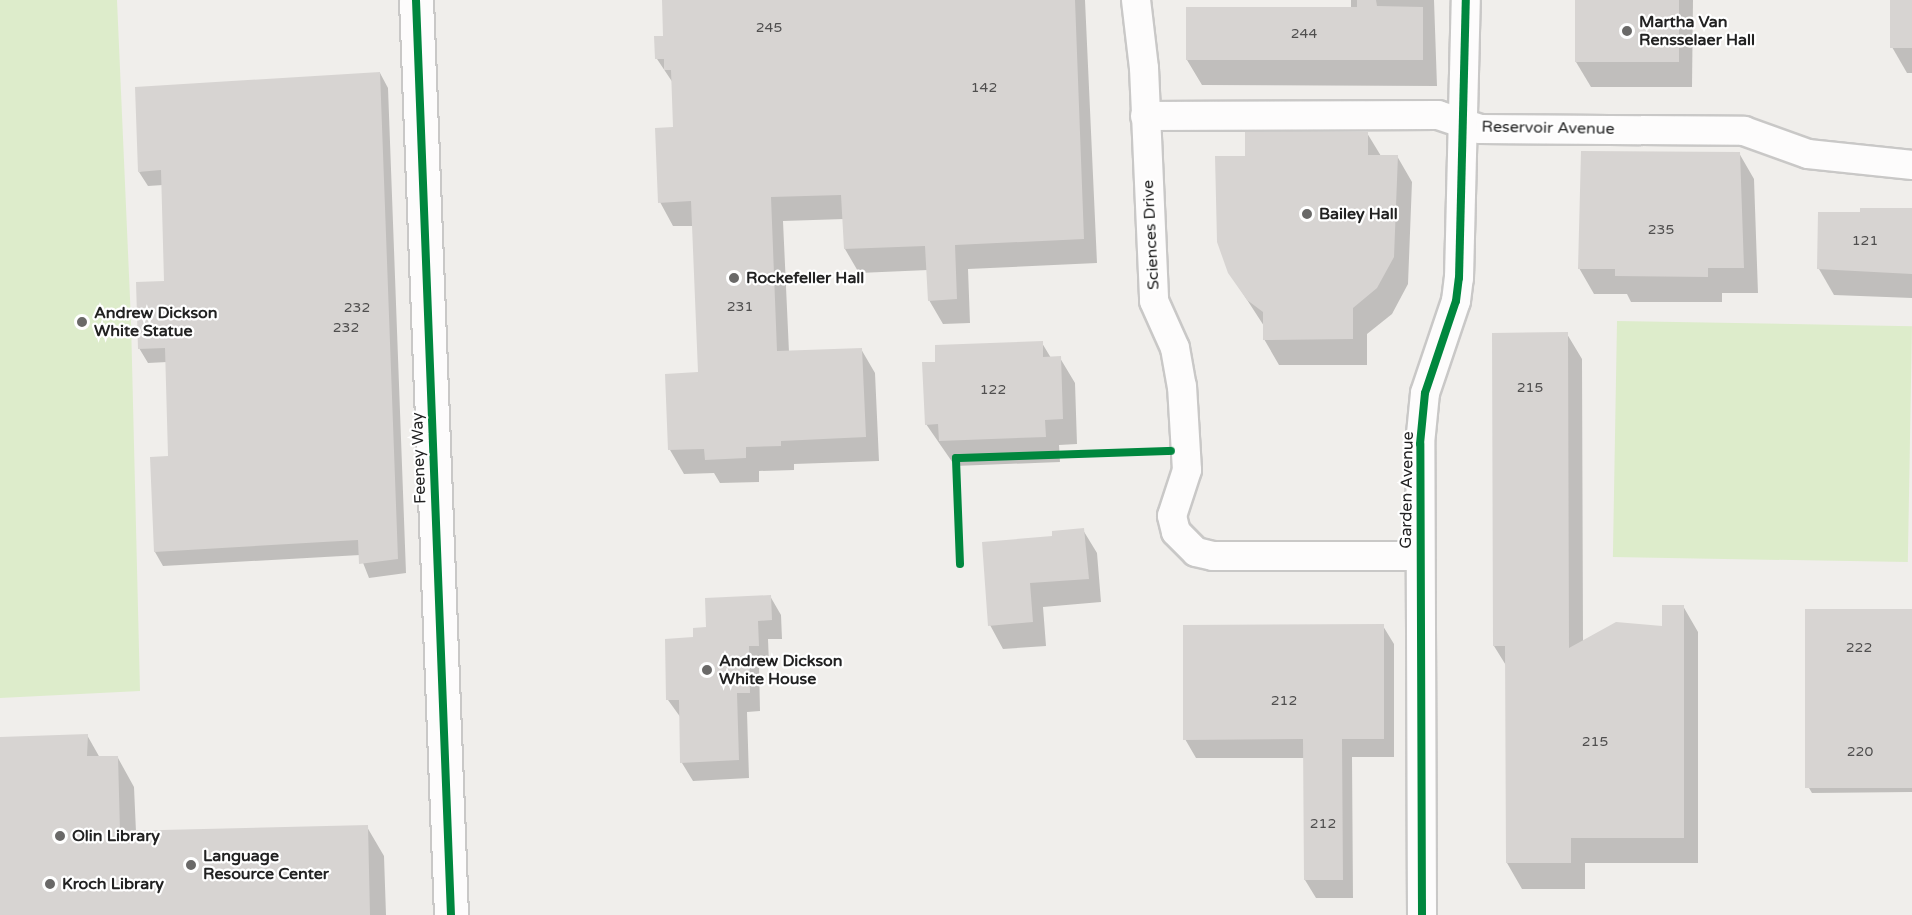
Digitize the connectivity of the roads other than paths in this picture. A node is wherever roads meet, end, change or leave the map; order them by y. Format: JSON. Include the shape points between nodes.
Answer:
{"nodes":[{"id":1,"x":416,"y":0,"type":"edge"},
{"id":2,"x":1136,"y":0,"type":"edge"},
{"id":3,"x":1466,"y":0,"type":"edge"},
{"id":4,"x":1145,"y":116,"type":"junction"},
{"id":5,"x":1461,"y":121,"type":"junction"},
{"id":6,"x":1912,"y":165,"type":"edge"},
{"id":7,"x":1420,"y":556,"type":"junction"},
{"id":8,"x":451,"y":915,"type":"edge"},
{"id":9,"x":1422,"y":915,"type":"edge"}],
"edges":[{"from":1,"to":8,"type":"street","name":"Feeney Way"},
{"from":2,"to":4,"type":"street","name":"Sciences Drive"},
{"from":3,"to":5,"type":"street","name":"Garden Avenue"},
{"from":4,"to":5,"type":"street","name":"Reservoir Avenue","via":[[1438,115]]},
{"from":4,"to":7,"type":"street","name":"Sciences Drive","via":[[1154,301],[1179,363],[1185,429],[1185,480],[1172,516],[1176,532],[1185,543],[1205,555]]},
{"from":5,"to":6,"type":"street","name":"Reservoir Avenue","via":[[1480,129],[1744,131],[1808,154]]},
{"from":5,"to":7,"type":"street","name":"Garden Avenue","via":[[1459,278],[1456,301],[1425,393],[1420,444]]},
{"from":7,"to":9,"type":"street","name":"Garden Avenue"}]}
